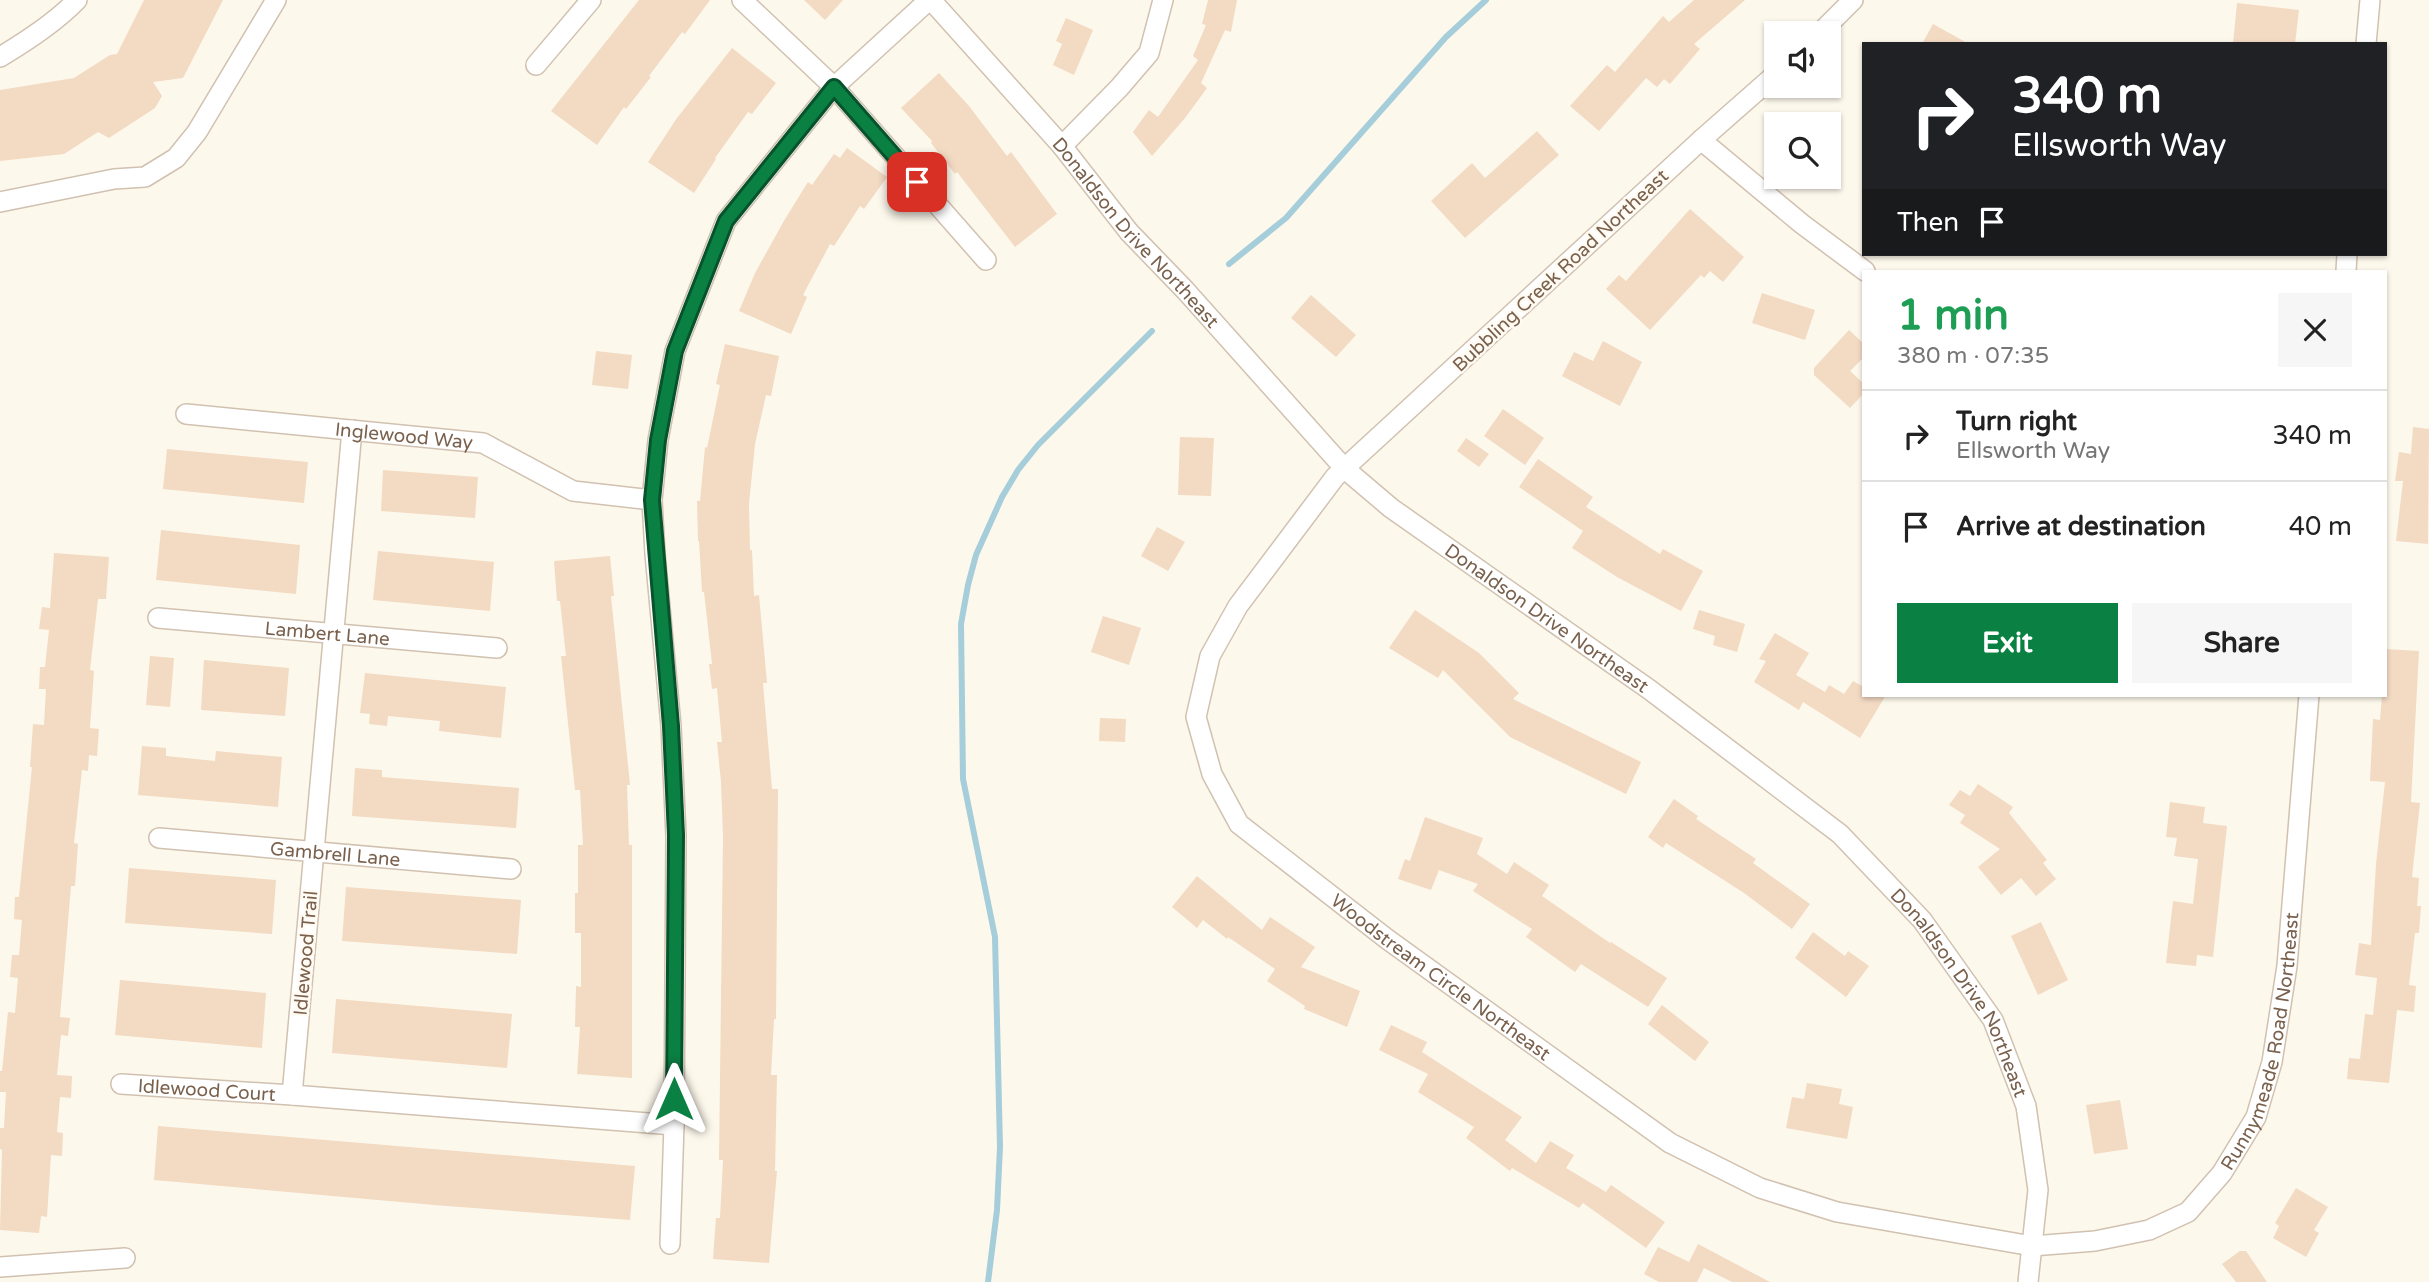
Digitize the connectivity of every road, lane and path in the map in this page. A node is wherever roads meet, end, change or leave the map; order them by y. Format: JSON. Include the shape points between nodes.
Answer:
{"nodes":[{"id":1,"x":77,"y":0,"type":"edge"},
{"id":2,"x":276,"y":0,"type":"edge"},
{"id":3,"x":591,"y":0,"type":"edge"},
{"id":4,"x":742,"y":0,"type":"edge"},
{"id":5,"x":1163,"y":0,"type":"edge"},
{"id":6,"x":1853,"y":0,"type":"edge"},
{"id":7,"x":2370,"y":0,"type":"edge"},
{"id":8,"x":934,"y":1,"type":"edge"},
{"id":9,"x":1832,"y":21,"type":"edge"},
{"id":10,"x":2367,"y":42,"type":"edge"},
{"id":11,"x":0,"y":57,"type":"edge"},
{"id":12,"x":536,"y":65,"type":"dead end"},
{"id":13,"x":1764,"y":85,"type":"edge"},
{"id":14,"x":834,"y":87,"type":"junction"},
{"id":15,"x":1701,"y":140,"type":"junction"},
{"id":16,"x":1062,"y":146,"type":"junction"},
{"id":17,"x":0,"y":202,"type":"edge"},
{"id":18,"x":986,"y":260,"type":"dead end"},
{"id":19,"x":1864,"y":270,"type":"edge"},
{"id":20,"x":186,"y":414,"type":"dead end"},
{"id":21,"x":352,"y":430,"type":"junction"},
{"id":22,"x":1345,"y":469,"type":"junction"},
{"id":23,"x":652,"y":500,"type":"junction"},
{"id":24,"x":158,"y":618,"type":"dead end"},
{"id":25,"x":332,"y":634,"type":"junction"},
{"id":26,"x":497,"y":648,"type":"dead end"},
{"id":27,"x":2309,"y":697,"type":"edge"},
{"id":28,"x":159,"y":838,"type":"dead end"},
{"id":29,"x":314,"y":852,"type":"junction"},
{"id":30,"x":511,"y":869,"type":"dead end"},
{"id":31,"x":121,"y":1084,"type":"dead end"},
{"id":32,"x":292,"y":1095,"type":"junction"},
{"id":33,"x":674,"y":1125,"type":"junction"},
{"id":34,"x":670,"y":1244,"type":"dead end"},
{"id":35,"x":2032,"y":1246,"type":"junction"},
{"id":36,"x":125,"y":1258,"type":"dead end"},
{"id":37,"x":0,"y":1266,"type":"edge"},
{"id":38,"x":2028,"y":1282,"type":"edge"}],
"edges":[{"from":1,"to":11,"type":"street"},
{"from":2,"to":17,"type":"street","via":[[197,132],[176,158],[145,177]]},
{"from":3,"to":12,"type":"street"},
{"from":4,"to":14,"type":"street"},
{"from":5,"to":16,"type":"street","via":[[1149,53]]},
{"from":6,"to":9,"type":"street"},
{"from":7,"to":10,"type":"street"},
{"from":8,"to":14,"type":"street"},
{"from":8,"to":16,"type":"street","name":"Donaldson Drive Northeast"},
{"from":13,"to":15,"type":"street","name":"Bubbling Creek Road Northeast"},
{"from":14,"to":18,"type":"street"},
{"from":14,"to":23,"type":"street","via":[[726,221],[675,351]]},
{"from":15,"to":19,"type":"street"},
{"from":15,"to":22,"type":"street","name":"Bubbling Creek Road Northeast"},
{"from":16,"to":22,"type":"street","name":"Donaldson Drive Northeast","via":[[1129,232]]},
{"from":20,"to":21,"type":"street","name":"Inglewood Way"},
{"from":21,"to":23,"type":"street","name":"Inglewood Way","via":[[483,443],[573,491]]},
{"from":21,"to":25,"type":"street","name":"Idlewood Trail"},
{"from":22,"to":35,"type":"street","name":"Donaldson Drive Northeast","via":[[1391,508],[1650,690],[1840,834],[1922,920],[1993,1020],[2026,1106],[2038,1190]]},
{"from":22,"to":35,"type":"street","name":"Woodstream Circle Northeast","via":[[1238,606],[1210,656],[1196,717],[1212,774],[1239,824],[1387,939],[1670,1143],[1760,1188],[1837,1212]]},
{"from":23,"to":33,"type":"street","via":[[676,835]]},
{"from":24,"to":25,"type":"street","name":"Lambert Lane"},
{"from":25,"to":26,"type":"street","name":"Lambert Lane"},
{"from":25,"to":29,"type":"street","name":"Idlewood Trail"},
{"from":27,"to":35,"type":"street","name":"Runnymeade Road Northeast","via":[[2287,966],[2272,1062],[2256,1117],[2222,1173],[2188,1212],[2149,1230],[2095,1241]]},
{"from":28,"to":29,"type":"street","name":"Gambrell Lane"},
{"from":29,"to":30,"type":"street","name":"Gambrell Lane"},
{"from":29,"to":32,"type":"street","name":"Idlewood Trail"},
{"from":31,"to":32,"type":"street","name":"Idlewood Court"},
{"from":32,"to":33,"type":"street"},
{"from":33,"to":34,"type":"street"},
{"from":35,"to":38,"type":"street","name":"Donaldson Drive Northeast"},
{"from":36,"to":37,"type":"street"}]}
